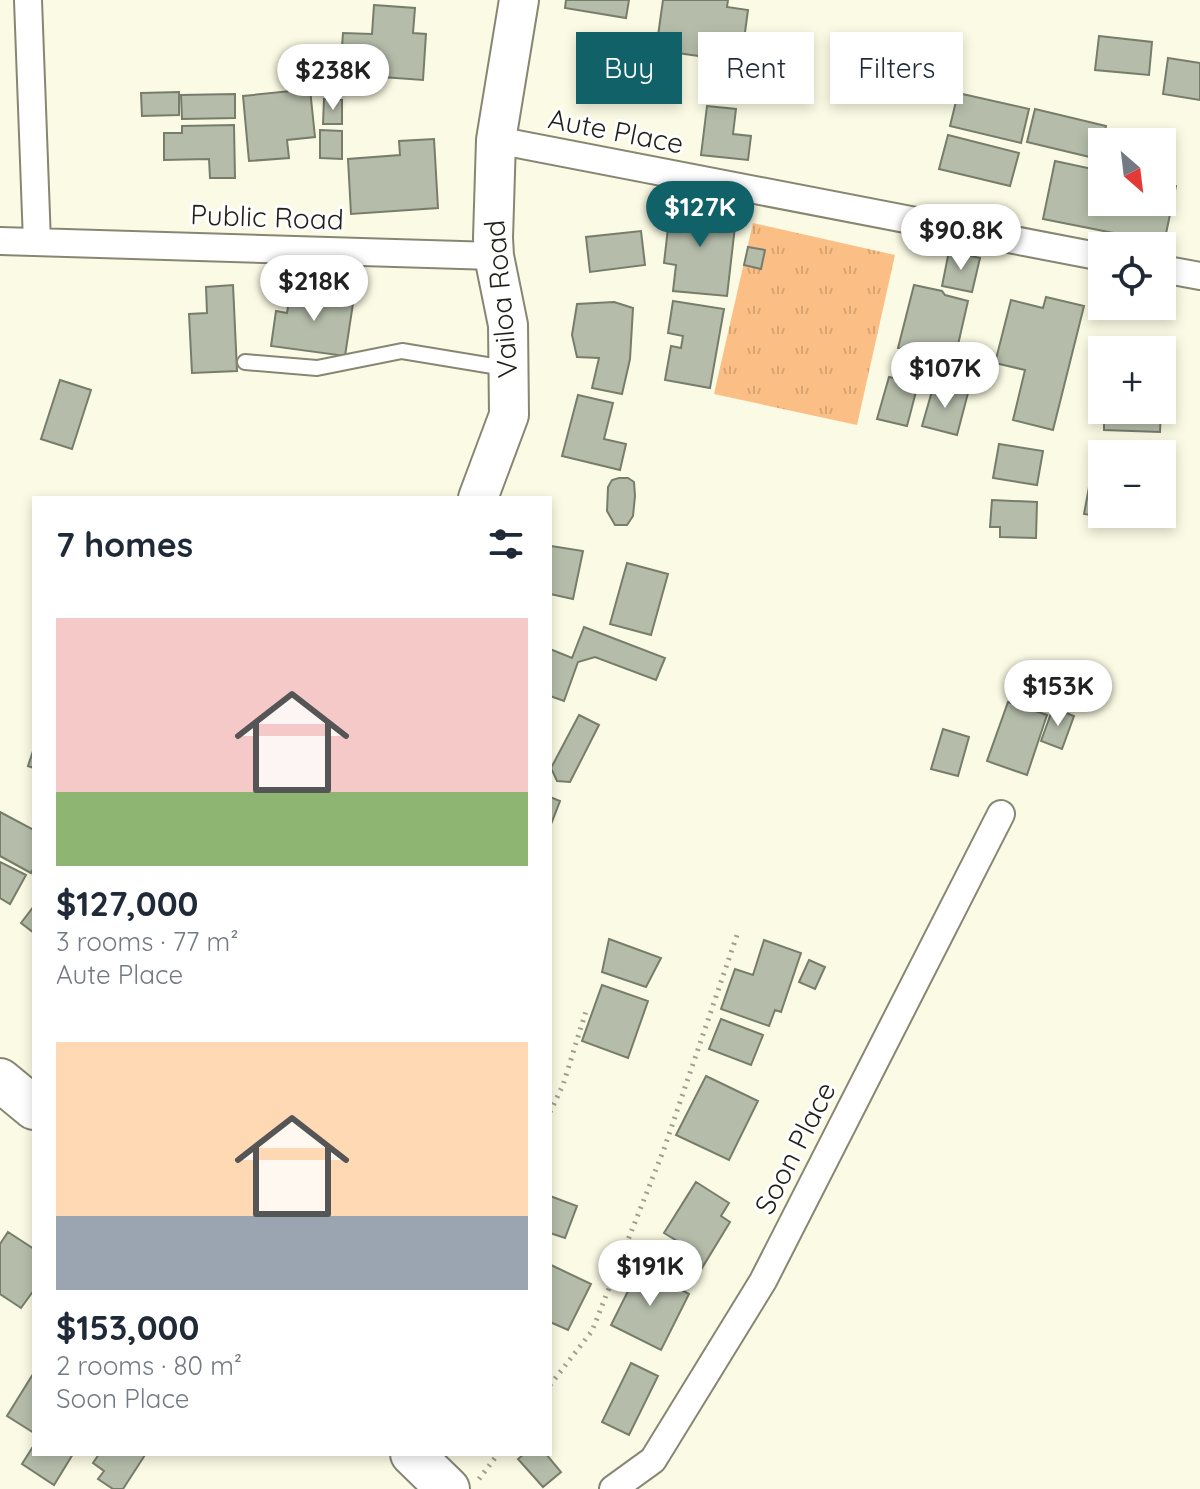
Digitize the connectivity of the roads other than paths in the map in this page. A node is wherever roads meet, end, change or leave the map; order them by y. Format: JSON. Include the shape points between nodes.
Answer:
{"nodes":[{"id":1,"x":28,"y":0,"type":"edge"},
{"id":2,"x":519,"y":0,"type":"edge"},
{"id":3,"x":496,"y":140,"type":"junction"},
{"id":4,"x":0,"y":241,"type":"edge"},
{"id":5,"x":37,"y":242,"type":"junction"},
{"id":6,"x":1088,"y":254,"type":"edge"},
{"id":7,"x":494,"y":256,"type":"junction"},
{"id":8,"x":1176,"y":272,"type":"edge"},
{"id":9,"x":1200,"y":276,"type":"edge"},
{"id":10,"x":245,"y":362,"type":"dead end"},
{"id":11,"x":509,"y":368,"type":"junction"},
{"id":12,"x":479,"y":496,"type":"edge"},
{"id":13,"x":1001,"y":814,"type":"dead end"},
{"id":14,"x":0,"y":1080,"type":"edge"},
{"id":15,"x":32,"y":1106,"type":"edge"},
{"id":16,"x":414,"y":1456,"type":"edge"},
{"id":17,"x":448,"y":1489,"type":"edge"},
{"id":18,"x":613,"y":1489,"type":"edge"}],
"edges":[{"from":1,"to":5,"type":"street"},
{"from":2,"to":3,"type":"main road","name":"Vailoa Road"},
{"from":3,"to":6,"type":"street","name":"Aute Place"},
{"from":3,"to":7,"type":"main road","name":"Vailoa Road"},
{"from":4,"to":5,"type":"street","name":"Public Road"},
{"from":5,"to":7,"type":"street","name":"Public Road"},
{"from":7,"to":11,"type":"main road","name":"Vailoa Road","via":[[508,325]]},
{"from":8,"to":9,"type":"street"},
{"from":10,"to":11,"type":"lane","via":[[317,368],[402,351]]},
{"from":11,"to":12,"type":"main road","name":"Vailoa Road","via":[[509,415]]},
{"from":13,"to":18,"type":"street","name":"Soon Place","via":[[763,1281],[653,1460]]},
{"from":14,"to":15,"type":"main road"},
{"from":16,"to":17,"type":"main road"}]}
